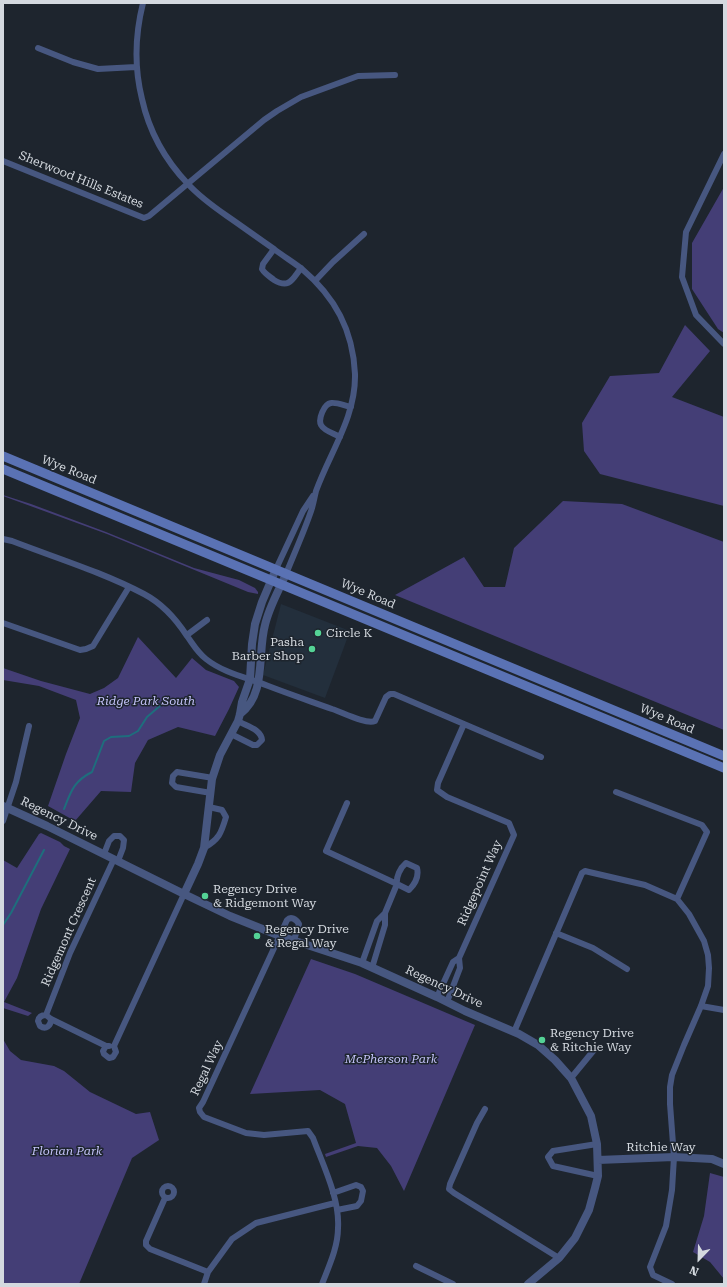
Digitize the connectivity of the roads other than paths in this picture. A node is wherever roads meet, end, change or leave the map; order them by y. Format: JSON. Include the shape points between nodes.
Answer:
{"nodes":[{"id":1,"x":143,"y":3,"type":"edge"},
{"id":2,"x":38,"y":48,"type":"dead end"},
{"id":3,"x":136,"y":67,"type":"junction"},
{"id":4,"x":396,"y":74,"type":"dead end"},
{"id":5,"x":724,"y":154,"type":"edge"},
{"id":6,"x":3,"y":161,"type":"edge"},
{"id":7,"x":188,"y":185,"type":"junction"},
{"id":8,"x":364,"y":234,"type":"dead end"},
{"id":9,"x":274,"y":249,"type":"junction"},
{"id":10,"x":301,"y":268,"type":"junction"},
{"id":11,"x":315,"y":281,"type":"junction"},
{"id":12,"x":724,"y":344,"type":"edge"},
{"id":13,"x":350,"y":407,"type":"junction"},
{"id":14,"x":340,"y":437,"type":"junction"},
{"id":15,"x":3,"y":456,"type":"edge"},
{"id":16,"x":3,"y":469,"type":"edge"},
{"id":17,"x":316,"y":492,"type":"junction"},
{"id":18,"x":3,"y":539,"type":"edge"},
{"id":19,"x":276,"y":569,"type":"junction"},
{"id":20,"x":286,"y":574,"type":"junction"},
{"id":21,"x":271,"y":581,"type":"junction"},
{"id":22,"x":281,"y":585,"type":"junction"},
{"id":23,"x":130,"y":587,"type":"junction"},
{"id":24,"x":207,"y":620,"type":"dead end"},
{"id":25,"x":3,"y":623,"type":"edge"},
{"id":26,"x":187,"y":635,"type":"junction"},
{"id":27,"x":250,"y":679,"type":"junction"},
{"id":28,"x":258,"y":682,"type":"junction"},
{"id":29,"x":239,"y":718,"type":"junction"},
{"id":30,"x":464,"y":724,"type":"junction"},
{"id":31,"x":29,"y":726,"type":"dead end"},
{"id":32,"x":231,"y":734,"type":"junction"},
{"id":33,"x":724,"y":756,"type":"edge"},
{"id":34,"x":541,"y":757,"type":"dead end"},
{"id":35,"x":724,"y":768,"type":"edge"},
{"id":36,"x":213,"y":778,"type":"junction"},
{"id":37,"x":211,"y":792,"type":"junction"},
{"id":38,"x":616,"y":792,"type":"dead end"},
{"id":39,"x":347,"y":803,"type":"dead end"},
{"id":40,"x":5,"y":807,"type":"edge"},
{"id":41,"x":209,"y":807,"type":"junction"},
{"id":42,"x":3,"y":821,"type":"edge"},
{"id":43,"x":204,"y":848,"type":"junction"},
{"id":44,"x":104,"y":854,"type":"junction"},
{"id":45,"x":116,"y":860,"type":"junction"},
{"id":46,"x":184,"y":894,"type":"junction"},
{"id":47,"x":677,"y":899,"type":"junction"},
{"id":48,"x":385,"y":913,"type":"junction"},
{"id":49,"x":556,"y":933,"type":"junction"},
{"id":50,"x":280,"y":936,"type":"junction"},
{"id":51,"x":294,"y":940,"type":"junction"},
{"id":52,"x":459,"y":958,"type":"junction"},
{"id":53,"x":362,"y":963,"type":"junction"},
{"id":54,"x":372,"y":968,"type":"junction"},
{"id":55,"x":627,"y":969,"type":"dead end"},
{"id":56,"x":438,"y":997,"type":"junction"},
{"id":57,"x":448,"y":1002,"type":"junction"},
{"id":58,"x":701,"y":1006,"type":"junction"},
{"id":59,"x":724,"y":1010,"type":"edge"},
{"id":60,"x":514,"y":1032,"type":"junction"},
{"id":61,"x":106,"y":1046,"type":"junction"},
{"id":62,"x":114,"y":1046,"type":"junction"},
{"id":63,"x":594,"y":1050,"type":"dead end"},
{"id":64,"x":571,"y":1078,"type":"junction"},
{"id":65,"x":485,"y":1109,"type":"dead end"},
{"id":66,"x":597,"y":1144,"type":"junction"},
{"id":67,"x":674,"y":1157,"type":"junction"},
{"id":68,"x":598,"y":1160,"type":"junction"},
{"id":69,"x":724,"y":1164,"type":"edge"},
{"id":70,"x":598,"y":1176,"type":"junction"},
{"id":71,"x":333,"y":1193,"type":"junction"},
{"id":72,"x":165,"y":1198,"type":"dead end"},
{"id":73,"x":335,"y":1203,"type":"junction"},
{"id":74,"x":337,"y":1210,"type":"junction"},
{"id":75,"x":559,"y":1258,"type":"junction"},
{"id":76,"x":416,"y":1266,"type":"dead end"},
{"id":77,"x":208,"y":1272,"type":"junction"},
{"id":78,"x":204,"y":1284,"type":"edge"},
{"id":79,"x":322,"y":1284,"type":"edge"},
{"id":80,"x":453,"y":1284,"type":"edge"},
{"id":81,"x":528,"y":1284,"type":"edge"},
{"id":82,"x":672,"y":1284,"type":"edge"}],
"edges":[{"from":1,"to":3,"type":"street","via":[[139,18]]},
{"from":2,"to":3,"type":"street","via":[[98,69]]},
{"from":3,"to":7,"type":"street","via":[[137,81],[148,122],[159,145]]},
{"from":4,"to":7,"type":"street","name":"Sherwood Hills Estates","via":[[358,76],[301,98],[264,120]]},
{"from":5,"to":12,"type":"street","via":[[686,232],[682,277],[696,315]]},
{"from":6,"to":7,"type":"street","name":"Sherwood Hills Estates","via":[[144,218]]},
{"from":7,"to":9,"type":"street"},
{"from":8,"to":11,"type":"street"},
{"from":9,"to":10,"type":"street"},
{"from":9,"to":10,"type":"street","via":[[263,264],[265,274],[280,284],[285,284],[291,282]]},
{"from":10,"to":11,"type":"street"},
{"from":11,"to":13,"type":"street","via":[[337,310],[350,340],[355,375]]},
{"from":13,"to":14,"type":"street"},
{"from":13,"to":14,"type":"street","via":[[332,403],[324,409],[321,426]]},
{"from":14,"to":17,"type":"street"},
{"from":15,"to":19,"type":"main road","name":"Wye Road"},
{"from":16,"to":21,"type":"main road","name":"Wye Road"},
{"from":17,"to":19,"type":"street","via":[[303,511]]},
{"from":17,"to":20,"type":"street","via":[[311,513]]},
{"from":18,"to":23,"type":"street"},
{"from":19,"to":20,"type":"main road","name":"Wye Road"},
{"from":19,"to":21,"type":"street"},
{"from":20,"to":22,"type":"street"},
{"from":20,"to":33,"type":"main road","name":"Wye Road"},
{"from":21,"to":22,"type":"main road","name":"Wye Road"},
{"from":21,"to":27,"type":"street","via":[[255,624]]},
{"from":22,"to":28,"type":"street","via":[[265,625]]},
{"from":22,"to":35,"type":"main road","name":"Wye Road"},
{"from":23,"to":25,"type":"street","via":[[93,646],[86,649],[80,650]]},
{"from":23,"to":26,"type":"street","via":[[156,602]]},
{"from":24,"to":26,"type":"street"},
{"from":26,"to":27,"type":"street","via":[[198,652],[211,662]]},
{"from":27,"to":28,"type":"street"},
{"from":27,"to":29,"type":"street"},
{"from":28,"to":29,"type":"street","via":[[251,702]]},
{"from":28,"to":30,"type":"street","via":[[366,722],[375,721],[386,697],[394,694]]},
{"from":29,"to":32,"type":"street"},
{"from":29,"to":32,"type":"street","via":[[260,732],[262,740],[257,746]]},
{"from":30,"to":34,"type":"street"},
{"from":30,"to":52,"type":"street","name":"Ridgepoint Way","via":[[437,790],[447,797],[509,823],[514,835]]},
{"from":31,"to":40,"type":"street","via":[[16,782]]},
{"from":32,"to":36,"type":"street","via":[[220,755]]},
{"from":36,"to":37,"type":"street"},
{"from":36,"to":37,"type":"street","via":[[177,772],[172,776],[172,783],[176,787]]},
{"from":37,"to":41,"type":"street"},
{"from":38,"to":47,"type":"street","via":[[702,825],[707,832]]},
{"from":39,"to":48,"type":"street","via":[[326,851],[397,884]]},
{"from":40,"to":42,"type":"street"},
{"from":40,"to":44,"type":"street","name":"Regency Drive"},
{"from":41,"to":43,"type":"street"},
{"from":41,"to":43,"type":"street","via":[[222,810],[226,817],[219,836]]},
{"from":43,"to":46,"type":"street"},
{"from":44,"to":45,"type":"street","name":"Regency Drive"},
{"from":44,"to":45,"type":"street","name":"Regency Drive","via":[[109,841],[114,836],[120,836],[124,840],[123,848]]},
{"from":45,"to":46,"type":"street","name":"Regency Drive"},
{"from":45,"to":61,"type":"street","name":"Ridgemont Crescent","via":[[70,953],[49,1017]]},
{"from":46,"to":50,"type":"street","name":"Regency Drive"},
{"from":46,"to":62,"type":"street","name":"Ridgemont Crescent"},
{"from":47,"to":49,"type":"street","via":[[645,886],[585,871],[580,876]]},
{"from":47,"to":58,"type":"street","via":[[704,941],[708,955],[708,986]]},
{"from":48,"to":53,"type":"street","via":[[376,921]]},
{"from":48,"to":54,"type":"street","via":[[385,925]]},
{"from":49,"to":55,"type":"street","via":[[593,948]]},
{"from":49,"to":60,"type":"street"},
{"from":50,"to":51,"type":"street","name":"Regency Drive"},
{"from":50,"to":51,"type":"street","via":[[287,920],[292,918],[299,924]]},
{"from":50,"to":71,"type":"street","name":"Regal Way","via":[[199,1108],[204,1117],[246,1133],[264,1135],[308,1132],[313,1138]]},
{"from":51,"to":53,"type":"street","name":"Regency Drive"},
{"from":52,"to":56,"type":"street","name":"Ridgepoint Way","via":[[453,962]]},
{"from":52,"to":57,"type":"street","name":"Ridgepoint Way","via":[[460,968]]},
{"from":53,"to":54,"type":"street","name":"Regency Drive"},
{"from":54,"to":56,"type":"street","name":"Regency Drive"},
{"from":56,"to":57,"type":"street","name":"Regency Drive"},
{"from":57,"to":60,"type":"street","name":"Regency Drive"},
{"from":58,"to":59,"type":"street"},
{"from":58,"to":67,"type":"street","via":[[672,1076],[670,1087]]},
{"from":60,"to":64,"type":"street","name":"Regency Drive","via":[[538,1045]]},
{"from":61,"to":62,"type":"street","name":"Ridgemont Crescent"},
{"from":61,"to":62,"type":"street","name":"Ridgemont Crescent","via":[[104,1054],[110,1058],[116,1054]]},
{"from":63,"to":64,"type":"street"},
{"from":64,"to":66,"type":"street","name":"Regency Drive","via":[[591,1116]]},
{"from":65,"to":75,"type":"street","via":[[449,1189]]},
{"from":66,"to":68,"type":"street","name":"Regency Drive"},
{"from":66,"to":70,"type":"street","via":[[554,1151],[548,1157],[552,1166]]},
{"from":67,"to":68,"type":"street","name":"Ritchie Way"},
{"from":67,"to":69,"type":"street","name":"Ritchie Way","via":[[712,1160]]},
{"from":67,"to":82,"type":"street","via":[[670,1209],[650,1267],[653,1274]]},
{"from":68,"to":70,"type":"street","name":"Regency Drive"},
{"from":70,"to":75,"type":"street","name":"Regency Drive","via":[[589,1210],[581,1228]]},
{"from":71,"to":73,"type":"street","name":"Regal Way"},
{"from":71,"to":74,"type":"street","via":[[356,1185],[363,1191],[357,1206]]},
{"from":72,"to":77,"type":"street","via":[[146,1245],[150,1249]]},
{"from":73,"to":74,"type":"street","name":"Regal Way"},
{"from":73,"to":77,"type":"street","via":[[256,1223],[232,1240]]},
{"from":74,"to":79,"type":"street","name":"Regal Way","via":[[336,1243]]},
{"from":75,"to":81,"type":"street","name":"Regency Drive"},
{"from":76,"to":80,"type":"street"},
{"from":77,"to":78,"type":"street"}]}
